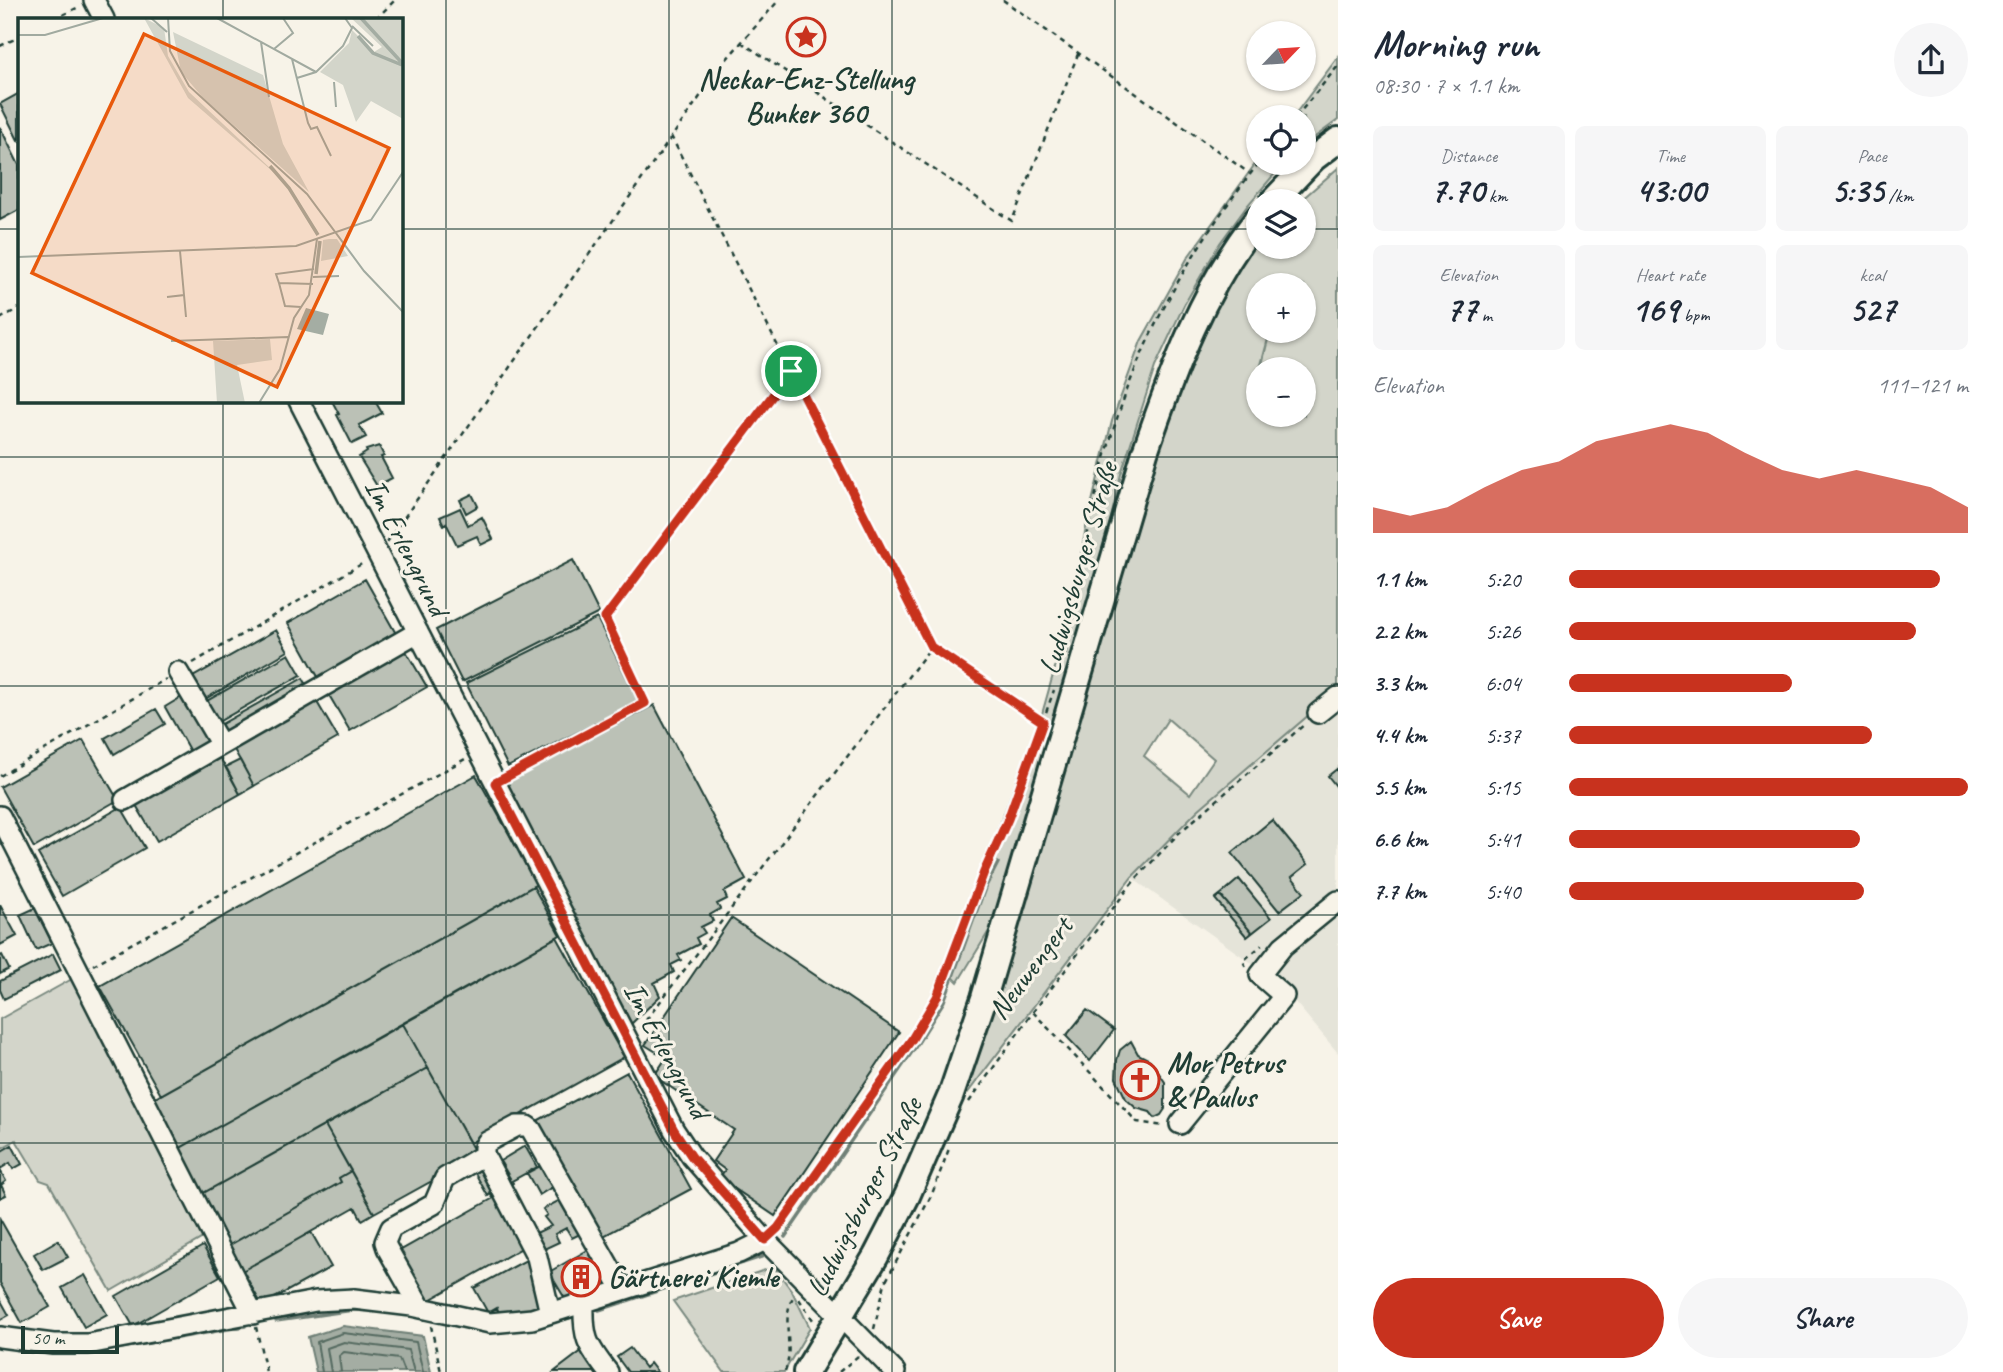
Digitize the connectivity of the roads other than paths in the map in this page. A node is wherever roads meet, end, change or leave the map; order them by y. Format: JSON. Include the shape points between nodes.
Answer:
{"nodes":[{"id":1,"x":88,"y":2,"type":"edge"},
{"id":2,"x":103,"y":18,"type":"edge"},
{"id":3,"x":1338,"y":140,"type":"edge"},
{"id":4,"x":1284,"y":189,"type":"edge"},
{"id":5,"x":1246,"y":236,"type":"edge"},
{"id":6,"x":300,"y":402,"type":"edge"},
{"id":7,"x":418,"y":632,"type":"junction"},
{"id":8,"x":178,"y":672,"type":"dead end"},
{"id":9,"x":1338,"y":697,"type":"edge"},
{"id":10,"x":1318,"y":713,"type":"road end"},
{"id":11,"x":221,"y":745,"type":"junction"},
{"id":12,"x":125,"y":800,"type":"dead end"},
{"id":13,"x":0,"y":816,"type":"edge"},
{"id":14,"x":1338,"y":901,"type":"edge"},
{"id":15,"x":1171,"y":1125,"type":"road end"},
{"id":16,"x":484,"y":1155,"type":"junction"},
{"id":17,"x":765,"y":1240,"type":"junction"},
{"id":18,"x":622,"y":1289,"type":"junction"},
{"id":19,"x":584,"y":1302,"type":"junction"},
{"id":20,"x":424,"y":1309,"type":"junction"},
{"id":21,"x":550,"y":1313,"type":"junction"},
{"id":22,"x":253,"y":1314,"type":"junction"},
{"id":23,"x":840,"y":1314,"type":"junction"},
{"id":24,"x":0,"y":1337,"type":"edge"},
{"id":25,"x":608,"y":1372,"type":"edge"},
{"id":26,"x":806,"y":1372,"type":"edge"},
{"id":27,"x":895,"y":1372,"type":"edge"}],
"edges":[{"from":1,"to":2,"type":"street"},
{"from":3,"to":4,"type":"main road"},
{"from":5,"to":23,"type":"main road","name":"Ludwigsburger Straße","via":[[1174,368],[1145,452],[984,998],[951,1095],[907,1196]]},
{"from":6,"to":7,"type":"street","name":"Im Erlengrund"},
{"from":7,"to":11,"type":"street"},
{"from":7,"to":17,"type":"street","name":"Im Erlengrund","via":[[674,1130]]},
{"from":8,"to":11,"type":"street"},
{"from":9,"to":10,"type":"street"},
{"from":11,"to":12,"type":"street"},
{"from":13,"to":22,"type":"street"},
{"from":14,"to":15,"type":"street","via":[[1283,946],[1261,981],[1284,996]]},
{"from":16,"to":18,"type":"street","via":[[487,1142],[517,1126],[531,1129]]},
{"from":16,"to":20,"type":"street","via":[[445,1178],[434,1204],[387,1234],[387,1248]]},
{"from":16,"to":21,"type":"street","via":[[537,1257]]},
{"from":17,"to":18,"type":"street","via":[[739,1253]]},
{"from":17,"to":23,"type":"street","name":"Im Erlengrund"},
{"from":18,"to":19,"type":"street"},
{"from":19,"to":21,"type":"street"},
{"from":19,"to":25,"type":"street","via":[[587,1343]]},
{"from":20,"to":21,"type":"street","via":[[490,1323]]},
{"from":20,"to":22,"type":"street","via":[[354,1299],[316,1301]]},
{"from":22,"to":24,"type":"street","via":[[88,1344]]},
{"from":23,"to":26,"type":"main road","name":"Ludwigsburger Straße"},
{"from":23,"to":27,"type":"street","name":"Im Erlengrund","via":[[864,1348]]}]}
